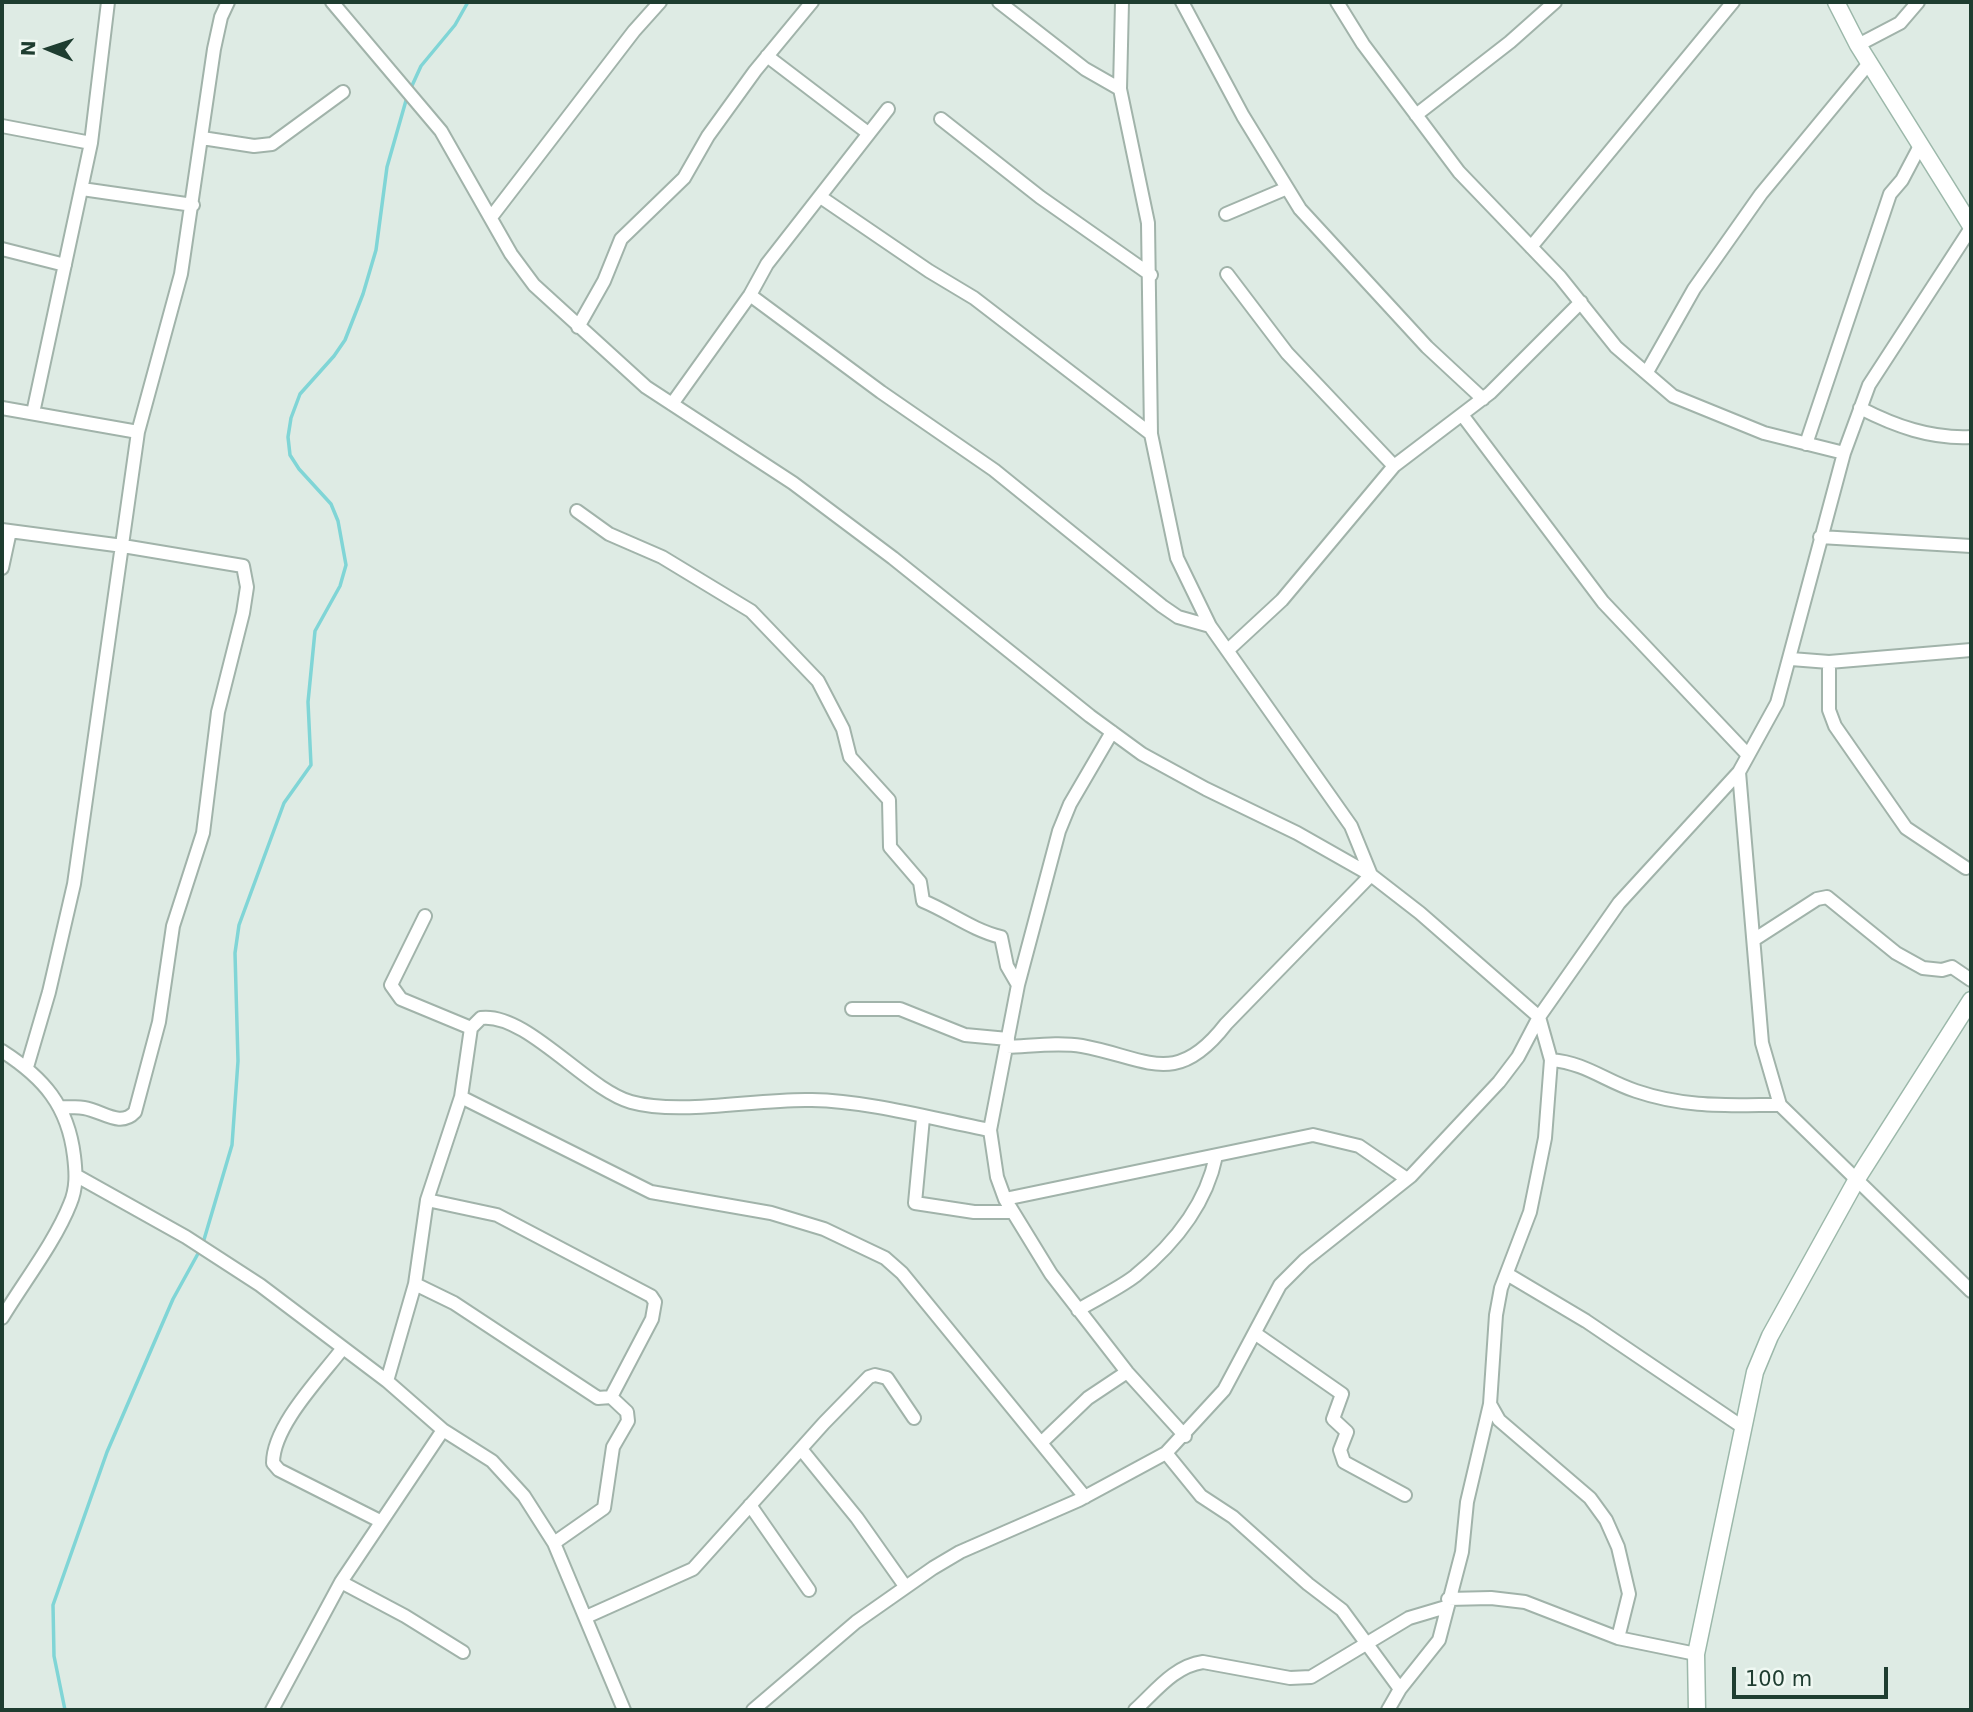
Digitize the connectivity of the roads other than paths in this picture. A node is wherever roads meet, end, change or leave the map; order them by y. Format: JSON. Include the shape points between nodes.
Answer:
{"nodes":[{"id":1,"x":108,"y":2,"type":"edge"},
{"id":2,"x":228,"y":2,"type":"edge"},
{"id":3,"x":332,"y":2,"type":"edge"},
{"id":4,"x":660,"y":2,"type":"edge"},
{"id":5,"x":812,"y":2,"type":"edge"},
{"id":6,"x":999,"y":2,"type":"edge"},
{"id":7,"x":1122,"y":2,"type":"edge"},
{"id":8,"x":1182,"y":2,"type":"edge"},
{"id":9,"x":1338,"y":2,"type":"edge"},
{"id":10,"x":1555,"y":2,"type":"edge"},
{"id":11,"x":1733,"y":2,"type":"edge"},
{"id":12,"x":1836,"y":2,"type":"edge"},
{"id":13,"x":1918,"y":2,"type":"edge"},
{"id":14,"x":1858,"y":45,"type":"junction"},
{"id":15,"x":767,"y":56,"type":"junction"},
{"id":16,"x":1870,"y":62,"type":"junction"},
{"id":17,"x":1120,"y":89,"type":"junction"},
{"id":18,"x":343,"y":92,"type":"dead end"},
{"id":19,"x":888,"y":109,"type":"dead end"},
{"id":20,"x":1416,"y":115,"type":"junction"},
{"id":21,"x":941,"y":119,"type":"dead end"},
{"id":22,"x":2,"y":126,"type":"edge"},
{"id":23,"x":868,"y":133,"type":"junction"},
{"id":24,"x":202,"y":138,"type":"junction"},
{"id":25,"x":92,"y":143,"type":"junction"},
{"id":26,"x":1921,"y":144,"type":"junction"},
{"id":27,"x":1285,"y":189,"type":"junction"},
{"id":28,"x":82,"y":190,"type":"junction"},
{"id":29,"x":821,"y":198,"type":"junction"},
{"id":30,"x":192,"y":205,"type":"junction"},
{"id":31,"x":1226,"y":214,"type":"dead end"},
{"id":32,"x":492,"y":216,"type":"junction"},
{"id":33,"x":1971,"y":227,"type":"edge"},
{"id":34,"x":1531,"y":247,"type":"junction"},
{"id":35,"x":2,"y":249,"type":"edge"},
{"id":36,"x":65,"y":265,"type":"junction"},
{"id":37,"x":1227,"y":274,"type":"dead end"},
{"id":38,"x":1151,"y":275,"type":"junction"},
{"id":39,"x":750,"y":295,"type":"junction"},
{"id":40,"x":1581,"y":302,"type":"junction"},
{"id":41,"x":578,"y":327,"type":"junction"},
{"id":42,"x":1647,"y":372,"type":"junction"},
{"id":43,"x":1483,"y":399,"type":"junction"},
{"id":44,"x":672,"y":404,"type":"junction"},
{"id":45,"x":2,"y":408,"type":"edge"},
{"id":46,"x":1860,"y":408,"type":"junction"},
{"id":47,"x":33,"y":413,"type":"junction"},
{"id":48,"x":1462,"y":416,"type":"junction"},
{"id":49,"x":138,"y":432,"type":"junction"},
{"id":50,"x":1151,"y":434,"type":"junction"},
{"id":51,"x":1971,"y":438,"type":"edge"},
{"id":52,"x":1806,"y":444,"type":"junction"},
{"id":53,"x":1844,"y":453,"type":"junction"},
{"id":54,"x":1394,"y":466,"type":"junction"},
{"id":55,"x":577,"y":510,"type":"dead end"},
{"id":56,"x":6,"y":531,"type":"edge"},
{"id":57,"x":1820,"y":537,"type":"junction"},
{"id":58,"x":123,"y":545,"type":"junction"},
{"id":59,"x":1971,"y":546,"type":"edge"},
{"id":60,"x":2,"y":568,"type":"edge"},
{"id":61,"x":1210,"y":626,"type":"junction"},
{"id":62,"x":1228,"y":650,"type":"junction"},
{"id":63,"x":1971,"y":650,"type":"edge"},
{"id":64,"x":1791,"y":659,"type":"junction"},
{"id":65,"x":1829,"y":662,"type":"junction"},
{"id":66,"x":1112,"y":732,"type":"junction"},
{"id":67,"x":1748,"y":755,"type":"junction"},
{"id":68,"x":1739,"y":772,"type":"junction"},
{"id":69,"x":1966,"y":868,"type":"dead end"},
{"id":70,"x":1371,"y":875,"type":"junction"},
{"id":71,"x":425,"y":916,"type":"dead end"},
{"id":72,"x":1755,"y":939,"type":"junction"},
{"id":73,"x":1971,"y":980,"type":"edge"},
{"id":74,"x":1018,"y":985,"type":"junction"},
{"id":75,"x":1971,"y":1000,"type":"edge"},
{"id":76,"x":852,"y":1009,"type":"dead end"},
{"id":77,"x":1539,"y":1017,"type":"junction"},
{"id":78,"x":471,"y":1028,"type":"junction"},
{"id":79,"x":1008,"y":1043,"type":"junction"},
{"id":80,"x":2,"y":1051,"type":"edge"},
{"id":81,"x":1551,"y":1059,"type":"junction"},
{"id":82,"x":27,"y":1067,"type":"junction"},
{"id":83,"x":461,"y":1097,"type":"junction"},
{"id":84,"x":1780,"y":1105,"type":"junction"},
{"id":85,"x":61,"y":1107,"type":"junction"},
{"id":86,"x":923,"y":1118,"type":"junction"},
{"id":87,"x":990,"y":1130,"type":"junction"},
{"id":88,"x":1216,"y":1156,"type":"junction"},
{"id":89,"x":77,"y":1176,"type":"junction"},
{"id":90,"x":1407,"y":1179,"type":"junction"},
{"id":91,"x":1857,"y":1179,"type":"junction"},
{"id":92,"x":1005,"y":1199,"type":"junction"},
{"id":93,"x":428,"y":1200,"type":"junction"},
{"id":94,"x":1012,"y":1212,"type":"junction"},
{"id":95,"x":1507,"y":1274,"type":"junction"},
{"id":96,"x":415,"y":1284,"type":"junction"},
{"id":97,"x":1971,"y":1291,"type":"edge"},
{"id":98,"x":1078,"y":1310,"type":"junction"},
{"id":99,"x":2,"y":1318,"type":"edge"},
{"id":100,"x":1256,"y":1335,"type":"junction"},
{"id":101,"x":343,"y":1348,"type":"junction"},
{"id":102,"x":1127,"y":1372,"type":"junction"},
{"id":103,"x":387,"y":1381,"type":"junction"},
{"id":104,"x":611,"y":1397,"type":"junction"},
{"id":105,"x":1490,"y":1404,"type":"junction"},
{"id":106,"x":914,"y":1418,"type":"dead end"},
{"id":107,"x":1744,"y":1428,"type":"junction"},
{"id":108,"x":443,"y":1430,"type":"junction"},
{"id":109,"x":1185,"y":1436,"type":"junction"},
{"id":110,"x":1041,"y":1443,"type":"junction"},
{"id":111,"x":801,"y":1449,"type":"junction"},
{"id":112,"x":1166,"y":1453,"type":"junction"},
{"id":113,"x":1405,"y":1494,"type":"dead end"},
{"id":114,"x":1085,"y":1497,"type":"junction"},
{"id":115,"x":750,"y":1505,"type":"junction"},
{"id":116,"x":380,"y":1521,"type":"junction"},
{"id":117,"x":554,"y":1543,"type":"junction"},
{"id":118,"x":341,"y":1583,"type":"junction"},
{"id":119,"x":905,"y":1586,"type":"junction"},
{"id":120,"x":809,"y":1590,"type":"dead end"},
{"id":121,"x":1447,"y":1603,"type":"junction"},
{"id":122,"x":586,"y":1617,"type":"junction"},
{"id":123,"x":1618,"y":1638,"type":"junction"},
{"id":124,"x":1368,"y":1642,"type":"junction"},
{"id":125,"x":463,"y":1652,"type":"dead end"},
{"id":126,"x":1696,"y":1654,"type":"junction"},
{"id":127,"x":1400,"y":1689,"type":"junction"},
{"id":128,"x":272,"y":1710,"type":"edge"},
{"id":129,"x":624,"y":1710,"type":"edge"},
{"id":130,"x":753,"y":1710,"type":"edge"},
{"id":131,"x":1135,"y":1710,"type":"edge"},
{"id":132,"x":1388,"y":1710,"type":"edge"},
{"id":133,"x":1697,"y":1710,"type":"edge"}],
"edges":[{"from":1,"to":25,"type":"street"},
{"from":2,"to":24,"type":"street","via":[[214,49]]},
{"from":3,"to":32,"type":"street","via":[[441,131]]},
{"from":4,"to":32,"type":"street"},
{"from":5,"to":15,"type":"street"},
{"from":6,"to":17,"type":"street","via":[[1085,69]]},
{"from":7,"to":17,"type":"street"},
{"from":8,"to":27,"type":"street"},
{"from":9,"to":20,"type":"street"},
{"from":10,"to":20,"type":"street"},
{"from":11,"to":34,"type":"street"},
{"from":12,"to":14,"type":"street"},
{"from":13,"to":14,"type":"street","via":[[1900,23]]},
{"from":14,"to":16,"type":"street"},
{"from":15,"to":23,"type":"street"},
{"from":15,"to":41,"type":"street","via":[[708,136],[684,178],[616,246],[604,281]]},
{"from":16,"to":26,"type":"street"},
{"from":16,"to":42,"type":"street","via":[[1761,194],[1694,289]]},
{"from":17,"to":38,"type":"street","via":[[1148,223]]},
{"from":18,"to":24,"type":"street","via":[[272,144],[254,146]]},
{"from":19,"to":23,"type":"street"},
{"from":20,"to":34,"type":"street","via":[[1460,172]]},
{"from":21,"to":38,"type":"street","via":[[1040,197]]},
{"from":22,"to":25,"type":"street"},
{"from":23,"to":29,"type":"street"},
{"from":24,"to":30,"type":"street"},
{"from":25,"to":28,"type":"street"},
{"from":26,"to":33,"type":"street"},
{"from":26,"to":52,"type":"street","via":[[1890,194]]},
{"from":27,"to":31,"type":"street"},
{"from":27,"to":43,"type":"street","via":[[1427,347]]},
{"from":28,"to":30,"type":"street"},
{"from":28,"to":36,"type":"street"},
{"from":29,"to":39,"type":"street","via":[[767,264]]},
{"from":29,"to":50,"type":"street","via":[[974,298]]},
{"from":30,"to":49,"type":"street","via":[[176,297]]},
{"from":32,"to":41,"type":"street","via":[[534,285]]},
{"from":33,"to":46,"type":"street","via":[[1869,385]]},
{"from":34,"to":40,"type":"street"},
{"from":35,"to":36,"type":"street"},
{"from":36,"to":47,"type":"street"},
{"from":37,"to":54,"type":"street","via":[[1287,353]]},
{"from":38,"to":50,"type":"street"},
{"from":39,"to":44,"type":"street"},
{"from":39,"to":61,"type":"street","via":[[994,470],[1162,606],[1178,617]]},
{"from":40,"to":42,"type":"street","via":[[1616,347]]},
{"from":40,"to":43,"type":"street"},
{"from":41,"to":44,"type":"street"},
{"from":42,"to":52,"type":"street","via":[[1674,396],[1764,433]]},
{"from":43,"to":48,"type":"street"},
{"from":44,"to":66,"type":"street","via":[[793,483]]},
{"from":45,"to":47,"type":"street"},
{"from":46,"to":51,"type":"street","via":[[1892,424],[1947,438]]},
{"from":46,"to":53,"type":"street"},
{"from":47,"to":49,"type":"street"},
{"from":48,"to":54,"type":"street"},
{"from":48,"to":67,"type":"street","via":[[1603,602]]},
{"from":49,"to":58,"type":"street"},
{"from":50,"to":61,"type":"street","via":[[1177,558]]},
{"from":52,"to":53,"type":"street"},
{"from":53,"to":57,"type":"street"},
{"from":54,"to":62,"type":"street","via":[[1282,600]]},
{"from":55,"to":74,"type":"street","via":[[609,534],[662,557],[751,611],[818,681],[844,729],[850,757],[889,800],[890,848],[919,882],[923,901],[1001,937],[1007,965]]},
{"from":56,"to":58,"type":"street"},
{"from":56,"to":60,"type":"street"},
{"from":57,"to":59,"type":"street"},
{"from":57,"to":64,"type":"street"},
{"from":58,"to":82,"type":"street","via":[[74,884]]},
{"from":58,"to":85,"type":"street","via":[[243,566],[247,587],[218,712],[203,833],[173,926],[159,1022],[135,1112],[119,1120],[84,1108]]},
{"from":61,"to":62,"type":"street"},
{"from":62,"to":70,"type":"street","via":[[1351,826]]},
{"from":63,"to":65,"type":"street"},
{"from":64,"to":65,"type":"street"},
{"from":64,"to":67,"type":"street","via":[[1777,703]]},
{"from":65,"to":69,"type":"street","via":[[1829,710],[1835,726],[1906,828]]},
{"from":66,"to":70,"type":"street","via":[[1142,754]]},
{"from":66,"to":74,"type":"street","via":[[1059,831]]},
{"from":67,"to":68,"type":"street"},
{"from":68,"to":72,"type":"street"},
{"from":68,"to":77,"type":"street","via":[[1619,903]]},
{"from":70,"to":77,"type":"street"},
{"from":70,"to":79,"type":"street","via":[[1210,1044],[1184,1059],[1155,1066],[1073,1045]]},
{"from":71,"to":78,"type":"street","via":[[391,985],[401,999]]},
{"from":72,"to":73,"type":"street","via":[[1817,899],[1828,897],[1896,953],[1923,968],[1952,967]]},
{"from":72,"to":84,"type":"street","via":[[1762,1043]]},
{"from":74,"to":79,"type":"street"},
{"from":75,"to":91,"type":"street"},
{"from":76,"to":79,"type":"street","via":[[900,1009],[965,1035]]},
{"from":77,"to":81,"type":"street"},
{"from":77,"to":90,"type":"street","via":[[1499,1082]]},
{"from":78,"to":83,"type":"street"},
{"from":78,"to":86,"type":"street","via":[[486,1017],[513,1025],[606,1091],[635,1104],[811,1100]]},
{"from":79,"to":87,"type":"street"},
{"from":80,"to":82,"type":"street"},
{"from":81,"to":84,"type":"street","via":[[1579,1063],[1635,1091],[1684,1105]]},
{"from":81,"to":95,"type":"street","via":[[1545,1138],[1534,1193]]},
{"from":82,"to":85,"type":"street"},
{"from":83,"to":93,"type":"street"},
{"from":83,"to":110,"type":"street","via":[[652,1192],[771,1213],[824,1229],[885,1258]]},
{"from":84,"to":91,"type":"street"},
{"from":85,"to":89,"type":"street","via":[[71,1132]]},
{"from":86,"to":87,"type":"street"},
{"from":86,"to":94,"type":"street","via":[[915,1203],[974,1212]]},
{"from":87,"to":92,"type":"street","via":[[996,1177]]},
{"from":88,"to":90,"type":"street","via":[[1313,1135],[1359,1146]]},
{"from":88,"to":92,"type":"street"},
{"from":88,"to":98,"type":"street","via":[[1198,1206],[1167,1247],[1133,1278]]},
{"from":89,"to":99,"type":"street","via":[[71,1203]]},
{"from":89,"to":101,"type":"street","via":[[186,1237]]},
{"from":90,"to":100,"type":"street","via":[[1280,1285]]},
{"from":91,"to":97,"type":"street"},
{"from":91,"to":107,"type":"street","via":[[1770,1336],[1755,1372]]},
{"from":92,"to":94,"type":"street"},
{"from":93,"to":96,"type":"street"},
{"from":93,"to":104,"type":"street","via":[[497,1214],[651,1296],[655,1302],[652,1320]]},
{"from":94,"to":98,"type":"street"},
{"from":95,"to":105,"type":"street","via":[[1496,1315]]},
{"from":95,"to":107,"type":"street","via":[[1586,1321]]},
{"from":96,"to":103,"type":"street"},
{"from":96,"to":104,"type":"street","via":[[454,1303],[598,1398]]},
{"from":98,"to":102,"type":"street"},
{"from":100,"to":109,"type":"street","via":[[1224,1390]]},
{"from":100,"to":113,"type":"street","via":[[1342,1394],[1334,1419],[1347,1433],[1340,1450],[1344,1462]]},
{"from":101,"to":103,"type":"street"},
{"from":101,"to":116,"type":"street","via":[[282,1429],[273,1449],[273,1463]]},
{"from":102,"to":109,"type":"street"},
{"from":102,"to":110,"type":"street","via":[[1088,1398]]},
{"from":103,"to":108,"type":"street"},
{"from":104,"to":117,"type":"street","via":[[627,1412],[628,1421],[613,1447],[604,1508]]},
{"from":105,"to":121,"type":"street","via":[[1467,1502],[1462,1552]]},
{"from":105,"to":123,"type":"street","via":[[1499,1419],[1590,1498],[1605,1520],[1618,1547],[1629,1594]]},
{"from":106,"to":111,"type":"street","via":[[887,1378],[875,1375]]},
{"from":107,"to":126,"type":"street"},
{"from":108,"to":116,"type":"street"},
{"from":108,"to":117,"type":"street","via":[[492,1461],[524,1496]]},
{"from":109,"to":112,"type":"street"},
{"from":110,"to":114,"type":"street"},
{"from":111,"to":115,"type":"street"},
{"from":111,"to":119,"type":"street"},
{"from":112,"to":114,"type":"street"},
{"from":112,"to":124,"type":"street","via":[[1201,1496],[1233,1517],[1342,1609]]},
{"from":114,"to":119,"type":"street","via":[[960,1552]]},
{"from":115,"to":120,"type":"street"},
{"from":115,"to":122,"type":"street","via":[[693,1569]]},
{"from":116,"to":118,"type":"street"},
{"from":117,"to":122,"type":"street"},
{"from":118,"to":125,"type":"street"},
{"from":118,"to":128,"type":"street"},
{"from":119,"to":130,"type":"street"},
{"from":121,"to":123,"type":"street","via":[[1491,1598],[1525,1602]]},
{"from":121,"to":124,"type":"street"},
{"from":121,"to":127,"type":"street","via":[[1448,1617],[1439,1640]]},
{"from":122,"to":129,"type":"street"},
{"from":123,"to":126,"type":"street"},
{"from":124,"to":127,"type":"street"},
{"from":124,"to":131,"type":"street","via":[[1302,1678],[1194,1663],[1178,1670]]},
{"from":126,"to":133,"type":"street"},
{"from":127,"to":132,"type":"street"}]}
